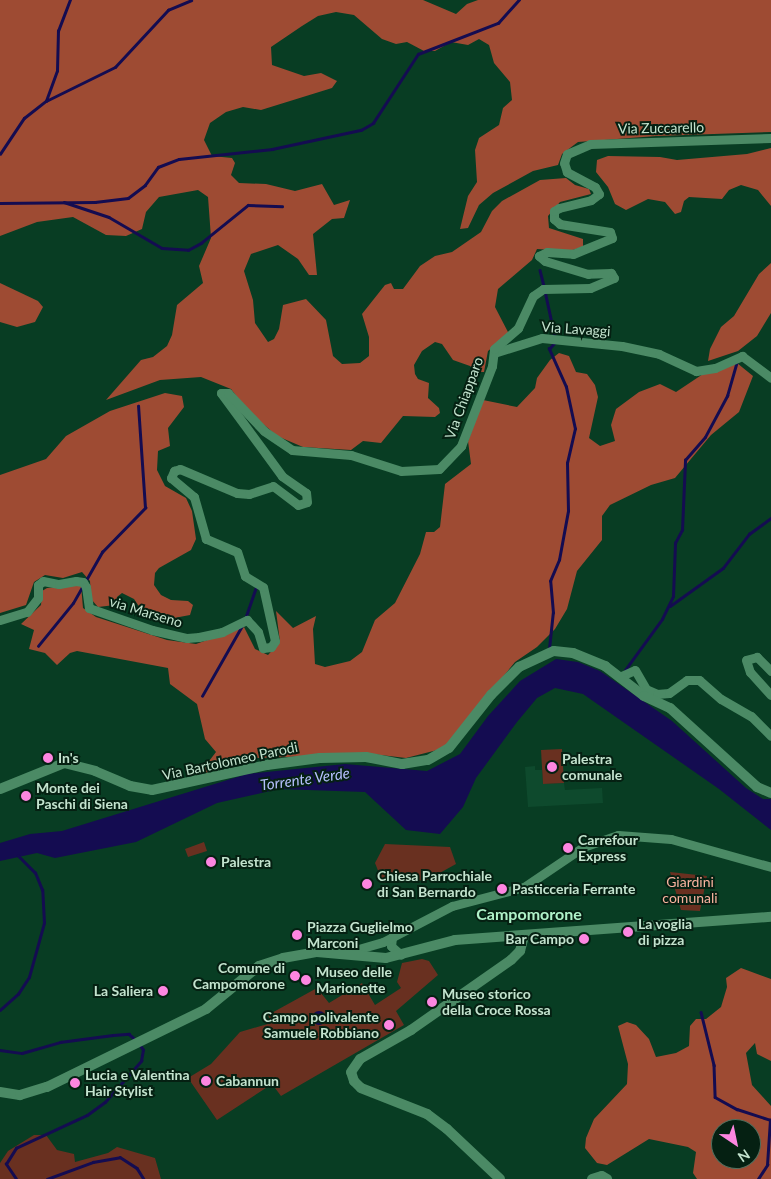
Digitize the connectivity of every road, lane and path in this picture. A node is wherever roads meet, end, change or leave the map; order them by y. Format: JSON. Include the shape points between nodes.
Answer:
{"nodes":[{"id":1,"x":771,"y":138,"type":"edge"},
{"id":2,"x":565,"y":167,"type":"joint"},
{"id":3,"x":494,"y":353,"type":"junction"},
{"id":4,"x":771,"y":378,"type":"edge"},
{"id":5,"x":221,"y":393,"type":"joint"},
{"id":6,"x":0,"y":620,"type":"edge"},
{"id":7,"x":771,"y":671,"type":"edge"},
{"id":8,"x":619,"y":676,"type":"junction"},
{"id":9,"x":771,"y":695,"type":"edge"},
{"id":10,"x":771,"y":736,"type":"edge"},
{"id":11,"x":0,"y":789,"type":"edge"},
{"id":12,"x":771,"y":793,"type":"edge"},
{"id":13,"x":771,"y":867,"type":"edge"},
{"id":14,"x":771,"y":918,"type":"edge"},
{"id":15,"x":524,"y":936,"type":"junction"},
{"id":16,"x":392,"y":937,"type":"junction"},
{"id":17,"x":348,"y":952,"type":"junction"},
{"id":18,"x":397,"y":956,"type":"junction"},
{"id":19,"x":0,"y":1092,"type":"edge"},
{"id":20,"x":500,"y":1179,"type":"edge"},
{"id":21,"x":592,"y":1179,"type":"edge"},
{"id":22,"x":607,"y":1179,"type":"edge"}],
"edges":[{"from":1,"to":2,"type":"street","name":"Via Zuccarello","via":[[590,144],[567,154]]},
{"from":2,"to":3,"type":"street","name":"Via Lavaggi","via":[[571,176],[595,187],[599,194],[591,200],[559,208],[554,211],[554,219],[560,224],[610,232],[612,238],[573,254],[548,252],[539,256],[545,261],[588,274],[611,273],[614,278],[590,288],[543,289],[530,302],[518,328],[495,347]]},
{"from":3,"to":4,"type":"street","name":"Via Lavaggi","via":[[538,338],[622,346],[659,354],[696,371],[715,368],[742,356]]},
{"from":3,"to":5,"type":"street","name":"Via Chiapparo","via":[[461,446],[446,465],[430,471],[401,471],[351,454],[292,450],[264,431],[228,393]]},
{"from":5,"to":6,"type":"street","name":"via Marseno","via":[[282,476],[306,493],[307,502],[298,505],[273,486],[249,494],[237,493],[180,469],[171,478],[196,500],[206,539],[237,552],[245,576],[263,587],[274,634],[273,646],[263,648],[258,632],[247,620],[216,634],[187,638],[152,630],[89,608],[86,586],[76,581],[59,584],[43,581],[38,585],[38,598],[27,612]]},
{"from":7,"to":9,"type":"street","via":[[757,657],[746,660],[750,672]]},
{"from":8,"to":10,"type":"street","via":[[635,670],[646,689],[657,694],[669,693],[687,680],[699,680],[721,699],[756,719]]},
{"from":8,"to":11,"type":"main road","name":"Via Bartolomeo Parodi","via":[[597,661],[573,653],[554,651],[531,659],[491,695],[449,748],[428,760],[402,764],[366,757],[320,758],[267,764],[152,790],[130,786],[95,771],[64,763]]},
{"from":8,"to":12,"type":"main road","name":"Via Bartolomeo Parodi","via":[[644,696],[670,708],[757,786]]},
{"from":13,"to":16,"type":"street","via":[[671,839],[618,835],[583,847],[524,887],[499,896],[469,900]]},
{"from":14,"to":15,"type":"main road"},
{"from":15,"to":18,"type":"main road","via":[[455,940]]},
{"from":15,"to":20,"type":"main road","via":[[520,951],[511,960],[411,1030],[360,1059],[351,1072],[361,1088],[427,1114]]},
{"from":16,"to":17,"type":"street","via":[[366,949]]},
{"from":16,"to":18,"type":"street","via":[[390,946]]},
{"from":17,"to":18,"type":"main road","via":[[367,957]]},
{"from":17,"to":19,"type":"main road","via":[[312,952],[260,966],[206,1009],[33,1092],[12,1096]]},
{"from":21,"to":22,"type":"main road","via":[[602,1176]]}]}
